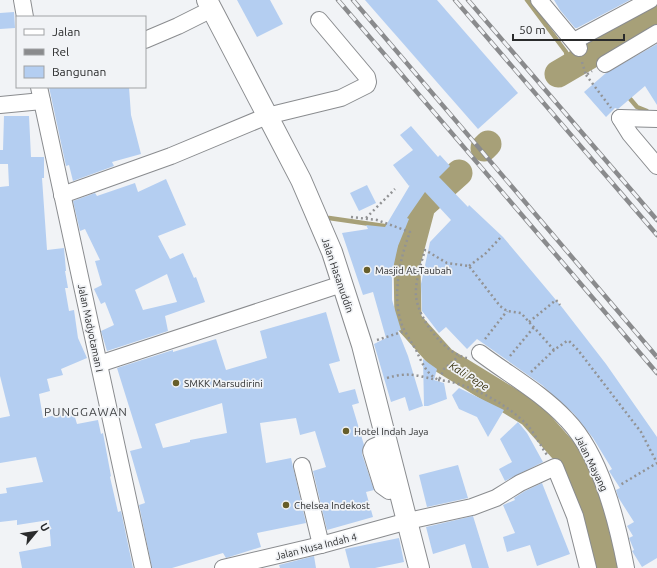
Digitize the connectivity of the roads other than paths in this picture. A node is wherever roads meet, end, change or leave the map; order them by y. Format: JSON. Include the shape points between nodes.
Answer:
{"nodes":[{"id":1,"x":22,"y":0,"type":"edge"},
{"id":2,"x":539,"y":0,"type":"edge"},
{"id":3,"x":650,"y":0,"type":"edge"},
{"id":4,"x":209,"y":4,"type":"edge"},
{"id":5,"x":25,"y":16,"type":"edge"},
{"id":6,"x":319,"y":20,"type":"dead end"},
{"id":7,"x":657,"y":33,"type":"edge"},
{"id":8,"x":146,"y":40,"type":"edge"},
{"id":9,"x":600,"y":67,"type":"road end"},
{"id":10,"x":41,"y":94,"type":"edge"},
{"id":11,"x":0,"y":105,"type":"edge"},
{"id":12,"x":267,"y":116,"type":"junction"},
{"id":13,"x":657,"y":119,"type":"edge"},
{"id":14,"x":657,"y":166,"type":"edge"},
{"id":15,"x":62,"y":195,"type":"junction"},
{"id":16,"x":342,"y":284,"type":"junction"},
{"id":17,"x":478,"y":351,"type":"road end"},
{"id":18,"x":99,"y":364,"type":"junction"},
{"id":19,"x":302,"y":466,"type":"dead end"},
{"id":20,"x":408,"y":521,"type":"junction"},
{"id":21,"x":321,"y":545,"type":"junction"},
{"id":22,"x":143,"y":568,"type":"edge"},
{"id":23,"x":223,"y":568,"type":"edge"},
{"id":24,"x":420,"y":568,"type":"edge"},
{"id":25,"x":588,"y":568,"type":"edge"},
{"id":26,"x":626,"y":568,"type":"edge"}],
"edges":[{"from":1,"to":5,"type":"street"},
{"from":2,"to":3,"type":"street","via":[[576,45]]},
{"from":4,"to":8,"type":"street","via":[[178,26]]},
{"from":4,"to":12,"type":"main road","name":"Jalan Hasanuddin"},
{"from":6,"to":12,"type":"street","via":[[368,82],[341,98]]},
{"from":7,"to":9,"type":"street"},
{"from":10,"to":11,"type":"street"},
{"from":10,"to":15,"type":"street","name":"Jalan Madyotaman I"},
{"from":12,"to":15,"type":"street","via":[[171,156]]},
{"from":12,"to":16,"type":"main road","name":"Jalan Hasanuddin","via":[[301,180],[332,252]]},
{"from":13,"to":14,"type":"street","via":[[620,118]]},
{"from":15,"to":18,"type":"street","name":"Jalan Madyotaman I"},
{"from":16,"to":18,"type":"street"},
{"from":16,"to":20,"type":"main road","name":"Jalan Hasanuddin","via":[[362,345]]},
{"from":17,"to":26,"type":"street","name":"Jalan Mayang","via":[[556,409],[577,431],[607,493]]},
{"from":18,"to":22,"type":"street","name":"Jalan Madyotaman I"},
{"from":19,"to":21,"type":"street"},
{"from":20,"to":21,"type":"street","name":"Jalan Nusa Indah 4"},
{"from":20,"to":24,"type":"main road","name":"Jalan Hasanuddin"},
{"from":20,"to":25,"type":"street","name":"Jalan Nusa Indah 4","via":[[486,503],[520,483],[555,467],[575,516]]},
{"from":21,"to":23,"type":"street","name":"Jalan Nusa Indah 4"}]}
